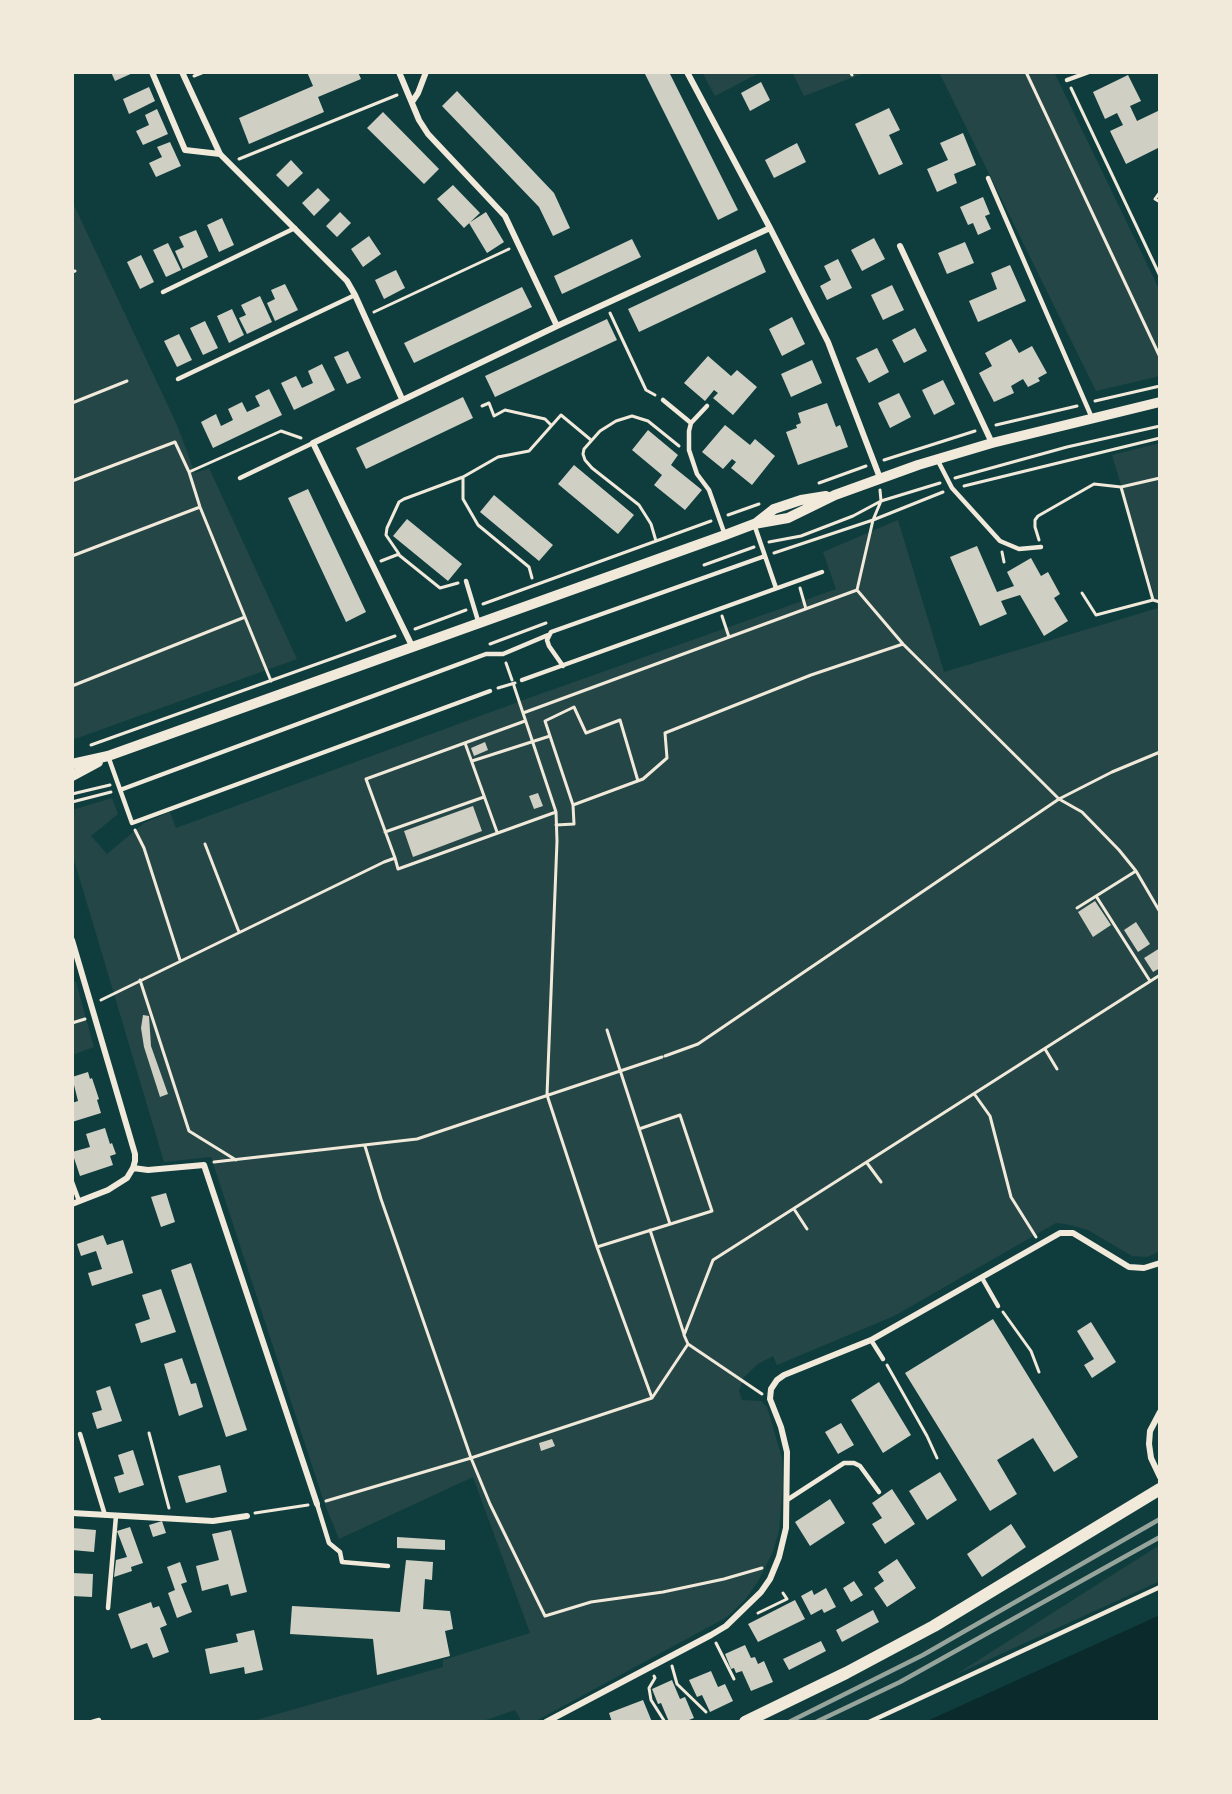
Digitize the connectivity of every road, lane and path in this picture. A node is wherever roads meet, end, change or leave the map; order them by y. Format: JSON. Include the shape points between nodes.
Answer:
{"nodes":[{"id":1,"x":152,"y":72,"type":"edge"},
{"id":2,"x":182,"y":72,"type":"edge"},
{"id":3,"x":399,"y":72,"type":"edge"},
{"id":4,"x":426,"y":72,"type":"edge"},
{"id":5,"x":687,"y":72,"type":"edge"},
{"id":6,"x":1026,"y":72,"type":"edge"},
{"id":7,"x":1089,"y":72,"type":"edge"},
{"id":8,"x":1067,"y":80,"type":"joint"},
{"id":9,"x":407,"y":91,"type":"junction"},
{"id":10,"x":412,"y":102,"type":"junction"},
{"id":11,"x":220,"y":154,"type":"junction"},
{"id":12,"x":230,"y":163,"type":"junction"},
{"id":13,"x":988,"y":178,"type":"dead end"},
{"id":14,"x":1160,"y":192,"type":"edge"},
{"id":15,"x":1160,"y":202,"type":"edge"},
{"id":16,"x":295,"y":228,"type":"junction"},
{"id":17,"x":770,"y":228,"type":"junction"},
{"id":18,"x":520,"y":244,"type":"junction"},
{"id":19,"x":900,"y":246,"type":"dead end"},
{"id":20,"x":1160,"y":276,"type":"edge"},
{"id":21,"x":163,"y":292,"type":"dead end"},
{"id":22,"x":356,"y":295,"type":"junction"},
{"id":23,"x":605,"y":304,"type":"junction"},
{"id":24,"x":364,"y":316,"type":"junction"},
{"id":25,"x":557,"y":326,"type":"junction"},
{"id":26,"x":1160,"y":357,"type":"edge"},
{"id":27,"x":178,"y":379,"type":"dead end"},
{"id":28,"x":127,"y":381,"type":"dead end"},
{"id":29,"x":402,"y":399,"type":"junction"},
{"id":30,"x":663,"y":400,"type":"joint"},
{"id":31,"x":1160,"y":402,"type":"edge"},
{"id":32,"x":72,"y":403,"type":"edge"},
{"id":33,"x":482,"y":406,"type":"dead end"},
{"id":34,"x":706,"y":406,"type":"dead end"},
{"id":35,"x":1092,"y":418,"type":"junction"},
{"id":36,"x":691,"y":423,"type":"junction"},
{"id":37,"x":551,"y":425,"type":"dead end"},
{"id":38,"x":974,"y":432,"type":"dead end"},
{"id":39,"x":591,"y":440,"type":"junction"},
{"id":40,"x":313,"y":443,"type":"junction"},
{"id":41,"x":992,"y":443,"type":"junction"},
{"id":42,"x":689,"y":450,"type":"junction"},
{"id":43,"x":887,"y":459,"type":"dead end"},
{"id":44,"x":937,"y":459,"type":"junction"},
{"id":45,"x":863,"y":467,"type":"dead end"},
{"id":46,"x":189,"y":472,"type":"junction"},
{"id":47,"x":464,"y":477,"type":"junction"},
{"id":48,"x":240,"y":478,"type":"dead end"},
{"id":49,"x":880,"y":478,"type":"junction"},
{"id":50,"x":1160,"y":478,"type":"edge"},
{"id":51,"x":72,"y":481,"type":"edge"},
{"id":52,"x":811,"y":485,"type":"dead end"},
{"id":53,"x":1121,"y":487,"type":"junction"},
{"id":54,"x":881,"y":501,"type":"dead end"},
{"id":55,"x":760,"y":504,"type":"dead end"},
{"id":56,"x":200,"y":507,"type":"junction"},
{"id":57,"x":718,"y":519,"type":"junction"},
{"id":58,"x":754,"y":524,"type":"junction"},
{"id":59,"x":725,"y":535,"type":"junction"},
{"id":60,"x":656,"y":541,"type":"junction"},
{"id":61,"x":1041,"y":547,"type":"joint"},
{"id":62,"x":399,"y":554,"type":"junction"},
{"id":63,"x":72,"y":556,"type":"edge"},
{"id":64,"x":765,"y":556,"type":"junction"},
{"id":65,"x":372,"y":564,"type":"junction"},
{"id":66,"x":822,"y":572,"type":"dead end"},
{"id":67,"x":532,"y":578,"type":"dead end"},
{"id":68,"x":798,"y":580,"type":"junction"},
{"id":69,"x":466,"y":581,"type":"joint"},
{"id":70,"x":776,"y":588,"type":"junction"},
{"id":71,"x":857,"y":590,"type":"junction"},
{"id":72,"x":1082,"y":593,"type":"dead end"},
{"id":73,"x":1153,"y":600,"type":"junction"},
{"id":74,"x":1160,"y":602,"type":"edge"},
{"id":75,"x":474,"y":608,"type":"junction"},
{"id":76,"x":720,"y":609,"type":"junction"},
{"id":77,"x":806,"y":609,"type":"junction"},
{"id":78,"x":245,"y":617,"type":"junction"},
{"id":79,"x":490,"y":619,"type":"junction"},
{"id":80,"x":479,"y":624,"type":"junction"},
{"id":81,"x":417,"y":628,"type":"dead end"},
{"id":82,"x":548,"y":635,"type":"junction"},
{"id":83,"x":729,"y":637,"type":"junction"},
{"id":84,"x":382,"y":641,"type":"dead end"},
{"id":85,"x":903,"y":644,"type":"junction"},
{"id":86,"x":412,"y":648,"type":"junction"},
{"id":87,"x":503,"y":654,"type":"junction"},
{"id":88,"x":562,"y":666,"type":"junction"},
{"id":89,"x":522,"y":680,"type":"joint"},
{"id":90,"x":271,"y":681,"type":"junction"},
{"id":91,"x":513,"y":684,"type":"junction"},
{"id":92,"x":72,"y":686,"type":"edge"},
{"id":93,"x":490,"y":691,"type":"joint"},
{"id":94,"x":524,"y":713,"type":"junction"},
{"id":95,"x":526,"y":721,"type":"junction"},
{"id":96,"x":550,"y":736,"type":"junction"},
{"id":97,"x":532,"y":741,"type":"junction"},
{"id":98,"x":465,"y":743,"type":"junction"},
{"id":99,"x":83,"y":748,"type":"dead end"},
{"id":100,"x":1160,"y":752,"type":"edge"},
{"id":101,"x":108,"y":756,"type":"junction"},
{"id":102,"x":471,"y":761,"type":"junction"},
{"id":103,"x":72,"y":764,"type":"edge"},
{"id":104,"x":72,"y":776,"type":"edge"},
{"id":105,"x":638,"y":781,"type":"junction"},
{"id":106,"x":107,"y":786,"type":"dead end"},
{"id":107,"x":120,"y":790,"type":"junction"},
{"id":108,"x":112,"y":792,"type":"dead end"},
{"id":109,"x":72,"y":794,"type":"edge"},
{"id":110,"x":484,"y":797,"type":"junction"},
{"id":111,"x":1059,"y":799,"type":"junction"},
{"id":112,"x":73,"y":802,"type":"edge"},
{"id":113,"x":573,"y":806,"type":"junction"},
{"id":114,"x":556,"y":812,"type":"junction"},
{"id":115,"x":132,"y":823,"type":"junction"},
{"id":116,"x":556,"y":825,"type":"junction"},
{"id":117,"x":385,"y":832,"type":"junction"},
{"id":118,"x":497,"y":832,"type":"junction"},
{"id":119,"x":205,"y":844,"type":"dead end"},
{"id":120,"x":394,"y":858,"type":"junction"},
{"id":121,"x":1136,"y":871,"type":"junction"},
{"id":122,"x":1096,"y":896,"type":"junction"},
{"id":123,"x":1077,"y":908,"type":"dead end"},
{"id":124,"x":1160,"y":912,"type":"edge"},
{"id":125,"x":238,"y":932,"type":"junction"},
{"id":126,"x":72,"y":940,"type":"edge"},
{"id":127,"x":180,"y":960,"type":"junction"},
{"id":128,"x":1160,"y":975,"type":"edge"},
{"id":129,"x":140,"y":980,"type":"junction"},
{"id":130,"x":1150,"y":981,"type":"junction"},
{"id":131,"x":100,"y":1000,"type":"dead end"},
{"id":132,"x":92,"y":1017,"type":"dead end"},
{"id":133,"x":72,"y":1023,"type":"edge"},
{"id":134,"x":607,"y":1030,"type":"dead end"},
{"id":135,"x":1045,"y":1049,"type":"junction"},
{"id":136,"x":1057,"y":1069,"type":"dead end"},
{"id":137,"x":620,"y":1071,"type":"junction"},
{"id":138,"x":547,"y":1095,"type":"junction"},
{"id":139,"x":975,"y":1095,"type":"junction"},
{"id":140,"x":639,"y":1129,"type":"junction"},
{"id":141,"x":365,"y":1146,"type":"junction"},
{"id":142,"x":236,"y":1161,"type":"junction"},
{"id":143,"x":867,"y":1163,"type":"junction"},
{"id":144,"x":204,"y":1165,"type":"junction"},
{"id":145,"x":133,"y":1168,"type":"junction"},
{"id":146,"x":72,"y":1182,"type":"edge"},
{"id":147,"x":881,"y":1182,"type":"dead end"},
{"id":148,"x":76,"y":1203,"type":"edge"},
{"id":149,"x":794,"y":1209,"type":"junction"},
{"id":150,"x":670,"y":1224,"type":"junction"},
{"id":151,"x":1028,"y":1224,"type":"dead end"},
{"id":152,"x":807,"y":1228,"type":"dead end"},
{"id":153,"x":650,"y":1230,"type":"junction"},
{"id":154,"x":597,"y":1247,"type":"junction"},
{"id":155,"x":1160,"y":1263,"type":"edge"},
{"id":156,"x":982,"y":1278,"type":"junction"},
{"id":157,"x":998,"y":1306,"type":"joint"},
{"id":158,"x":684,"y":1335,"type":"junction"},
{"id":159,"x":871,"y":1340,"type":"junction"},
{"id":160,"x":688,"y":1344,"type":"junction"},
{"id":161,"x":883,"y":1359,"type":"joint"},
{"id":162,"x":1039,"y":1372,"type":"dead end"},
{"id":163,"x":652,"y":1398,"type":"junction"},
{"id":164,"x":770,"y":1399,"type":"junction"},
{"id":165,"x":1160,"y":1412,"type":"edge"},
{"id":166,"x":149,"y":1433,"type":"dead end"},
{"id":167,"x":80,"y":1434,"type":"dead end"},
{"id":168,"x":471,"y":1458,"type":"junction"},
{"id":169,"x":937,"y":1458,"type":"dead end"},
{"id":170,"x":1160,"y":1477,"type":"edge"},
{"id":171,"x":1160,"y":1489,"type":"edge"},
{"id":172,"x":879,"y":1492,"type":"dead end"},
{"id":173,"x":787,"y":1500,"type":"junction"},
{"id":174,"x":317,"y":1504,"type":"junction"},
{"id":175,"x":258,"y":1512,"type":"dead end"},
{"id":176,"x":72,"y":1513,"type":"edge"},
{"id":177,"x":105,"y":1515,"type":"junction"},
{"id":178,"x":116,"y":1515,"type":"junction"},
{"id":179,"x":247,"y":1516,"type":"dead end"},
{"id":180,"x":172,"y":1519,"type":"junction"},
{"id":181,"x":776,"y":1564,"type":"junction"},
{"id":182,"x":388,"y":1566,"type":"dead end"},
{"id":183,"x":1160,"y":1587,"type":"edge"},
{"id":184,"x":783,"y":1593,"type":"dead end"},
{"id":185,"x":108,"y":1608,"type":"dead end"},
{"id":186,"x":758,"y":1613,"type":"dead end"},
{"id":187,"x":711,"y":1635,"type":"junction"},
{"id":188,"x":669,"y":1658,"type":"junction"},
{"id":189,"x":650,"y":1668,"type":"junction"},
{"id":190,"x":734,"y":1679,"type":"dead end"},
{"id":191,"x":705,"y":1712,"type":"dead end"},
{"id":192,"x":99,"y":1720,"type":"dead end"},
{"id":193,"x":92,"y":1722,"type":"edge"},
{"id":194,"x":546,"y":1722,"type":"edge"},
{"id":195,"x":665,"y":1722,"type":"edge"},
{"id":196,"x":746,"y":1722,"type":"edge"},
{"id":197,"x":868,"y":1722,"type":"edge"}],
"edges":[{"from":1,"to":11,"type":"street","via":[[185,150]]},
{"from":2,"to":11,"type":"street"},
{"from":3,"to":9,"type":"street"},
{"from":4,"to":10,"type":"street"},
{"from":5,"to":17,"type":"street"},
{"from":6,"to":26,"type":"path"},
{"from":7,"to":8,"type":"lane"},
{"from":8,"to":20,"type":"path"},
{"from":9,"to":10,"type":"street"},
{"from":9,"to":12,"type":"path"},
{"from":10,"to":18,"type":"street","via":[[428,134],[505,216]]},
{"from":11,"to":12,"type":"street"},
{"from":12,"to":16,"type":"street"},
{"from":13,"to":35,"type":"lane"},
{"from":14,"to":15,"type":"path","via":[[1155,199]]},
{"from":16,"to":21,"type":"lane"},
{"from":16,"to":22,"type":"street"},
{"from":17,"to":23,"type":"street"},
{"from":17,"to":49,"type":"street","via":[[828,342]]},
{"from":18,"to":24,"type":"path"},
{"from":18,"to":25,"type":"street"},
{"from":19,"to":41,"type":"street"},
{"from":22,"to":24,"type":"street"},
{"from":22,"to":27,"type":"lane"},
{"from":23,"to":25,"type":"street"},
{"from":23,"to":30,"type":"path","via":[[646,390]]},
{"from":24,"to":29,"type":"street"},
{"from":25,"to":29,"type":"street"},
{"from":28,"to":32,"type":"path"},
{"from":29,"to":40,"type":"street"},
{"from":30,"to":36,"type":"lane"},
{"from":31,"to":35,"type":"street"},
{"from":33,"to":37,"type":"path","via":[[489,403],[494,416],[505,410],[545,419]]},
{"from":34,"to":36,"type":"lane"},
{"from":35,"to":41,"type":"street"},
{"from":36,"to":42,"type":"lane"},
{"from":38,"to":43,"type":"path"},
{"from":39,"to":42,"type":"path","via":[[616,421],[632,416],[648,421]]},
{"from":39,"to":47,"type":"path","via":[[561,415],[529,451],[498,457]]},
{"from":39,"to":60,"type":"path","via":[[584,449],[585,460],[639,505]]},
{"from":40,"to":46,"type":"path","via":[[281,430]]},
{"from":40,"to":48,"type":"lane"},
{"from":40,"to":65,"type":"street"},
{"from":41,"to":44,"type":"street"},
{"from":42,"to":57,"type":"lane"},
{"from":44,"to":49,"type":"street"},
{"from":44,"to":61,"type":"lane","via":[[952,489],[1000,542],[1019,549]]},
{"from":45,"to":52,"type":"path"},
{"from":46,"to":51,"type":"path","via":[[175,442]]},
{"from":46,"to":56,"type":"path"},
{"from":47,"to":62,"type":"path","via":[[399,502],[386,535]]},
{"from":47,"to":67,"type":"path","via":[[463,499],[478,525],[529,567]]},
{"from":49,"to":58,"type":"street","via":[[788,518]]},
{"from":50,"to":53,"type":"path"},
{"from":53,"to":61,"type":"path","via":[[1094,484],[1038,516],[1035,527]]},
{"from":53,"to":73,"type":"path"},
{"from":54,"to":71,"type":"path"},
{"from":55,"to":57,"type":"path"},
{"from":56,"to":63,"type":"path"},
{"from":56,"to":78,"type":"path"},
{"from":57,"to":59,"type":"lane"},
{"from":57,"to":60,"type":"path"},
{"from":58,"to":59,"type":"street"},
{"from":58,"to":64,"type":"lane"},
{"from":59,"to":79,"type":"street"},
{"from":60,"to":75,"type":"path"},
{"from":62,"to":65,"type":"path"},
{"from":62,"to":69,"type":"path","via":[[440,588]]},
{"from":64,"to":70,"type":"lane"},
{"from":64,"to":82,"type":"lane"},
{"from":65,"to":86,"type":"street"},
{"from":66,"to":68,"type":"lane"},
{"from":68,"to":70,"type":"lane"},
{"from":68,"to":77,"type":"path"},
{"from":69,"to":75,"type":"lane"},
{"from":70,"to":76,"type":"lane"},
{"from":71,"to":77,"type":"path"},
{"from":71,"to":85,"type":"path"},
{"from":72,"to":73,"type":"path","via":[[1096,615]]},
{"from":73,"to":74,"type":"path"},
{"from":75,"to":80,"type":"lane"},
{"from":75,"to":81,"type":"path"},
{"from":76,"to":83,"type":"path"},
{"from":76,"to":88,"type":"lane"},
{"from":77,"to":83,"type":"path"},
{"from":78,"to":90,"type":"path"},
{"from":78,"to":92,"type":"path"},
{"from":79,"to":80,"type":"street"},
{"from":79,"to":87,"type":"path"},
{"from":80,"to":86,"type":"street"},
{"from":82,"to":87,"type":"lane"},
{"from":82,"to":88,"type":"lane","via":[[549,646]]},
{"from":83,"to":94,"type":"path"},
{"from":84,"to":90,"type":"path"},
{"from":85,"to":105,"type":"path","via":[[811,675],[665,733],[667,758]]},
{"from":85,"to":111,"type":"path"},
{"from":86,"to":101,"type":"street"},
{"from":87,"to":91,"type":"path"},
{"from":87,"to":107,"type":"lane","via":[[486,654]]},
{"from":88,"to":89,"type":"lane"},
{"from":89,"to":91,"type":"path"},
{"from":90,"to":99,"type":"path"},
{"from":91,"to":93,"type":"path"},
{"from":91,"to":94,"type":"path"},
{"from":93,"to":115,"type":"lane"},
{"from":94,"to":95,"type":"path"},
{"from":95,"to":97,"type":"path"},
{"from":95,"to":98,"type":"path"},
{"from":96,"to":97,"type":"path"},
{"from":96,"to":105,"type":"path","via":[[545,721],[574,707],[586,733],[620,720]]},
{"from":96,"to":113,"type":"path"},
{"from":97,"to":102,"type":"path"},
{"from":97,"to":114,"type":"path"},
{"from":98,"to":102,"type":"path"},
{"from":98,"to":117,"type":"path","via":[[366,779]]},
{"from":100,"to":111,"type":"path"},
{"from":101,"to":103,"type":"street"},
{"from":101,"to":104,"type":"street"},
{"from":101,"to":107,"type":"lane"},
{"from":102,"to":110,"type":"path"},
{"from":105,"to":113,"type":"path"},
{"from":106,"to":109,"type":"path"},
{"from":107,"to":115,"type":"lane"},
{"from":108,"to":112,"type":"path"},
{"from":109,"to":112,"type":"path"},
{"from":110,"to":117,"type":"path"},
{"from":110,"to":118,"type":"path"},
{"from":111,"to":121,"type":"path","via":[[1082,812]]},
{"from":111,"to":137,"type":"path","via":[[698,1044]]},
{"from":113,"to":116,"type":"path","via":[[574,824]]},
{"from":114,"to":116,"type":"path"},
{"from":114,"to":118,"type":"path"},
{"from":115,"to":127,"type":"path","via":[[144,848]]},
{"from":116,"to":138,"type":"path"},
{"from":117,"to":120,"type":"path"},
{"from":118,"to":120,"type":"path","via":[[398,869]]},
{"from":119,"to":125,"type":"path"},
{"from":120,"to":125,"type":"path"},
{"from":121,"to":122,"type":"path"},
{"from":121,"to":124,"type":"path"},
{"from":122,"to":123,"type":"path"},
{"from":122,"to":130,"type":"path"},
{"from":125,"to":127,"type":"path"},
{"from":126,"to":145,"type":"street","via":[[135,1154]]},
{"from":127,"to":129,"type":"path"},
{"from":128,"to":130,"type":"path"},
{"from":129,"to":131,"type":"path"},
{"from":129,"to":142,"type":"path","via":[[189,1131]]},
{"from":130,"to":135,"type":"path"},
{"from":132,"to":133,"type":"path"},
{"from":134,"to":137,"type":"path"},
{"from":135,"to":136,"type":"path"},
{"from":135,"to":139,"type":"path"},
{"from":137,"to":138,"type":"path"},
{"from":137,"to":140,"type":"path"},
{"from":138,"to":141,"type":"path","via":[[417,1139]]},
{"from":138,"to":154,"type":"path"},
{"from":139,"to":143,"type":"path"},
{"from":139,"to":151,"type":"path","via":[[990,1116],[1011,1197]]},
{"from":140,"to":150,"type":"path"},
{"from":140,"to":150,"type":"path","via":[[680,1115],[712,1211]]},
{"from":141,"to":142,"type":"path"},
{"from":141,"to":168,"type":"path"},
{"from":142,"to":144,"type":"path"},
{"from":143,"to":147,"type":"path"},
{"from":143,"to":149,"type":"path"},
{"from":144,"to":145,"type":"street"},
{"from":144,"to":174,"type":"street"},
{"from":145,"to":148,"type":"street","via":[[108,1190]]},
{"from":146,"to":148,"type":"lane"},
{"from":149,"to":152,"type":"path"},
{"from":149,"to":158,"type":"path","via":[[713,1260]]},
{"from":150,"to":153,"type":"path"},
{"from":153,"to":154,"type":"path"},
{"from":153,"to":158,"type":"path"},
{"from":154,"to":163,"type":"path"},
{"from":155,"to":156,"type":"street","via":[[1129,1267],[1073,1233],[1060,1233]]},
{"from":156,"to":157,"type":"lane"},
{"from":156,"to":159,"type":"street"},
{"from":157,"to":162,"type":"path","via":[[1031,1351]]},
{"from":158,"to":160,"type":"path"},
{"from":159,"to":161,"type":"lane"},
{"from":159,"to":164,"type":"street","via":[[783,1375],[771,1389]]},
{"from":160,"to":163,"type":"path"},
{"from":160,"to":164,"type":"path"},
{"from":161,"to":169,"type":"path"},
{"from":163,"to":168,"type":"path"},
{"from":164,"to":173,"type":"street","via":[[787,1452]]},
{"from":165,"to":170,"type":"street","via":[[1150,1431],[1149,1444]]},
{"from":166,"to":180,"type":"path"},
{"from":167,"to":177,"type":"lane"},
{"from":168,"to":174,"type":"path"},
{"from":168,"to":181,"type":"path","via":[[545,1616],[591,1602],[673,1590]]},
{"from":171,"to":196,"type":"main road","via":[[934,1626]]},
{"from":172,"to":173,"type":"lane","via":[[860,1466],[844,1463]]},
{"from":173,"to":181,"type":"street","via":[[784,1540]]},
{"from":174,"to":175,"type":"path"},
{"from":174,"to":182,"type":"lane","via":[[329,1542],[340,1552],[342,1562]]},
{"from":176,"to":177,"type":"street"},
{"from":177,"to":178,"type":"street"},
{"from":178,"to":180,"type":"street"},
{"from":178,"to":185,"type":"lane"},
{"from":179,"to":180,"type":"street","via":[[213,1521]]},
{"from":181,"to":187,"type":"street","via":[[761,1592],[734,1620]]},
{"from":183,"to":197,"type":"lane"},
{"from":184,"to":186,"type":"path","via":[[787,1599]]},
{"from":187,"to":188,"type":"street"},
{"from":187,"to":190,"type":"path"},
{"from":188,"to":189,"type":"street"},
{"from":188,"to":191,"type":"path","via":[[677,1684]]},
{"from":189,"to":194,"type":"street"},
{"from":189,"to":195,"type":"path","via":[[655,1678],[649,1688],[651,1700]]},
{"from":192,"to":193,"type":"lane"}]}
